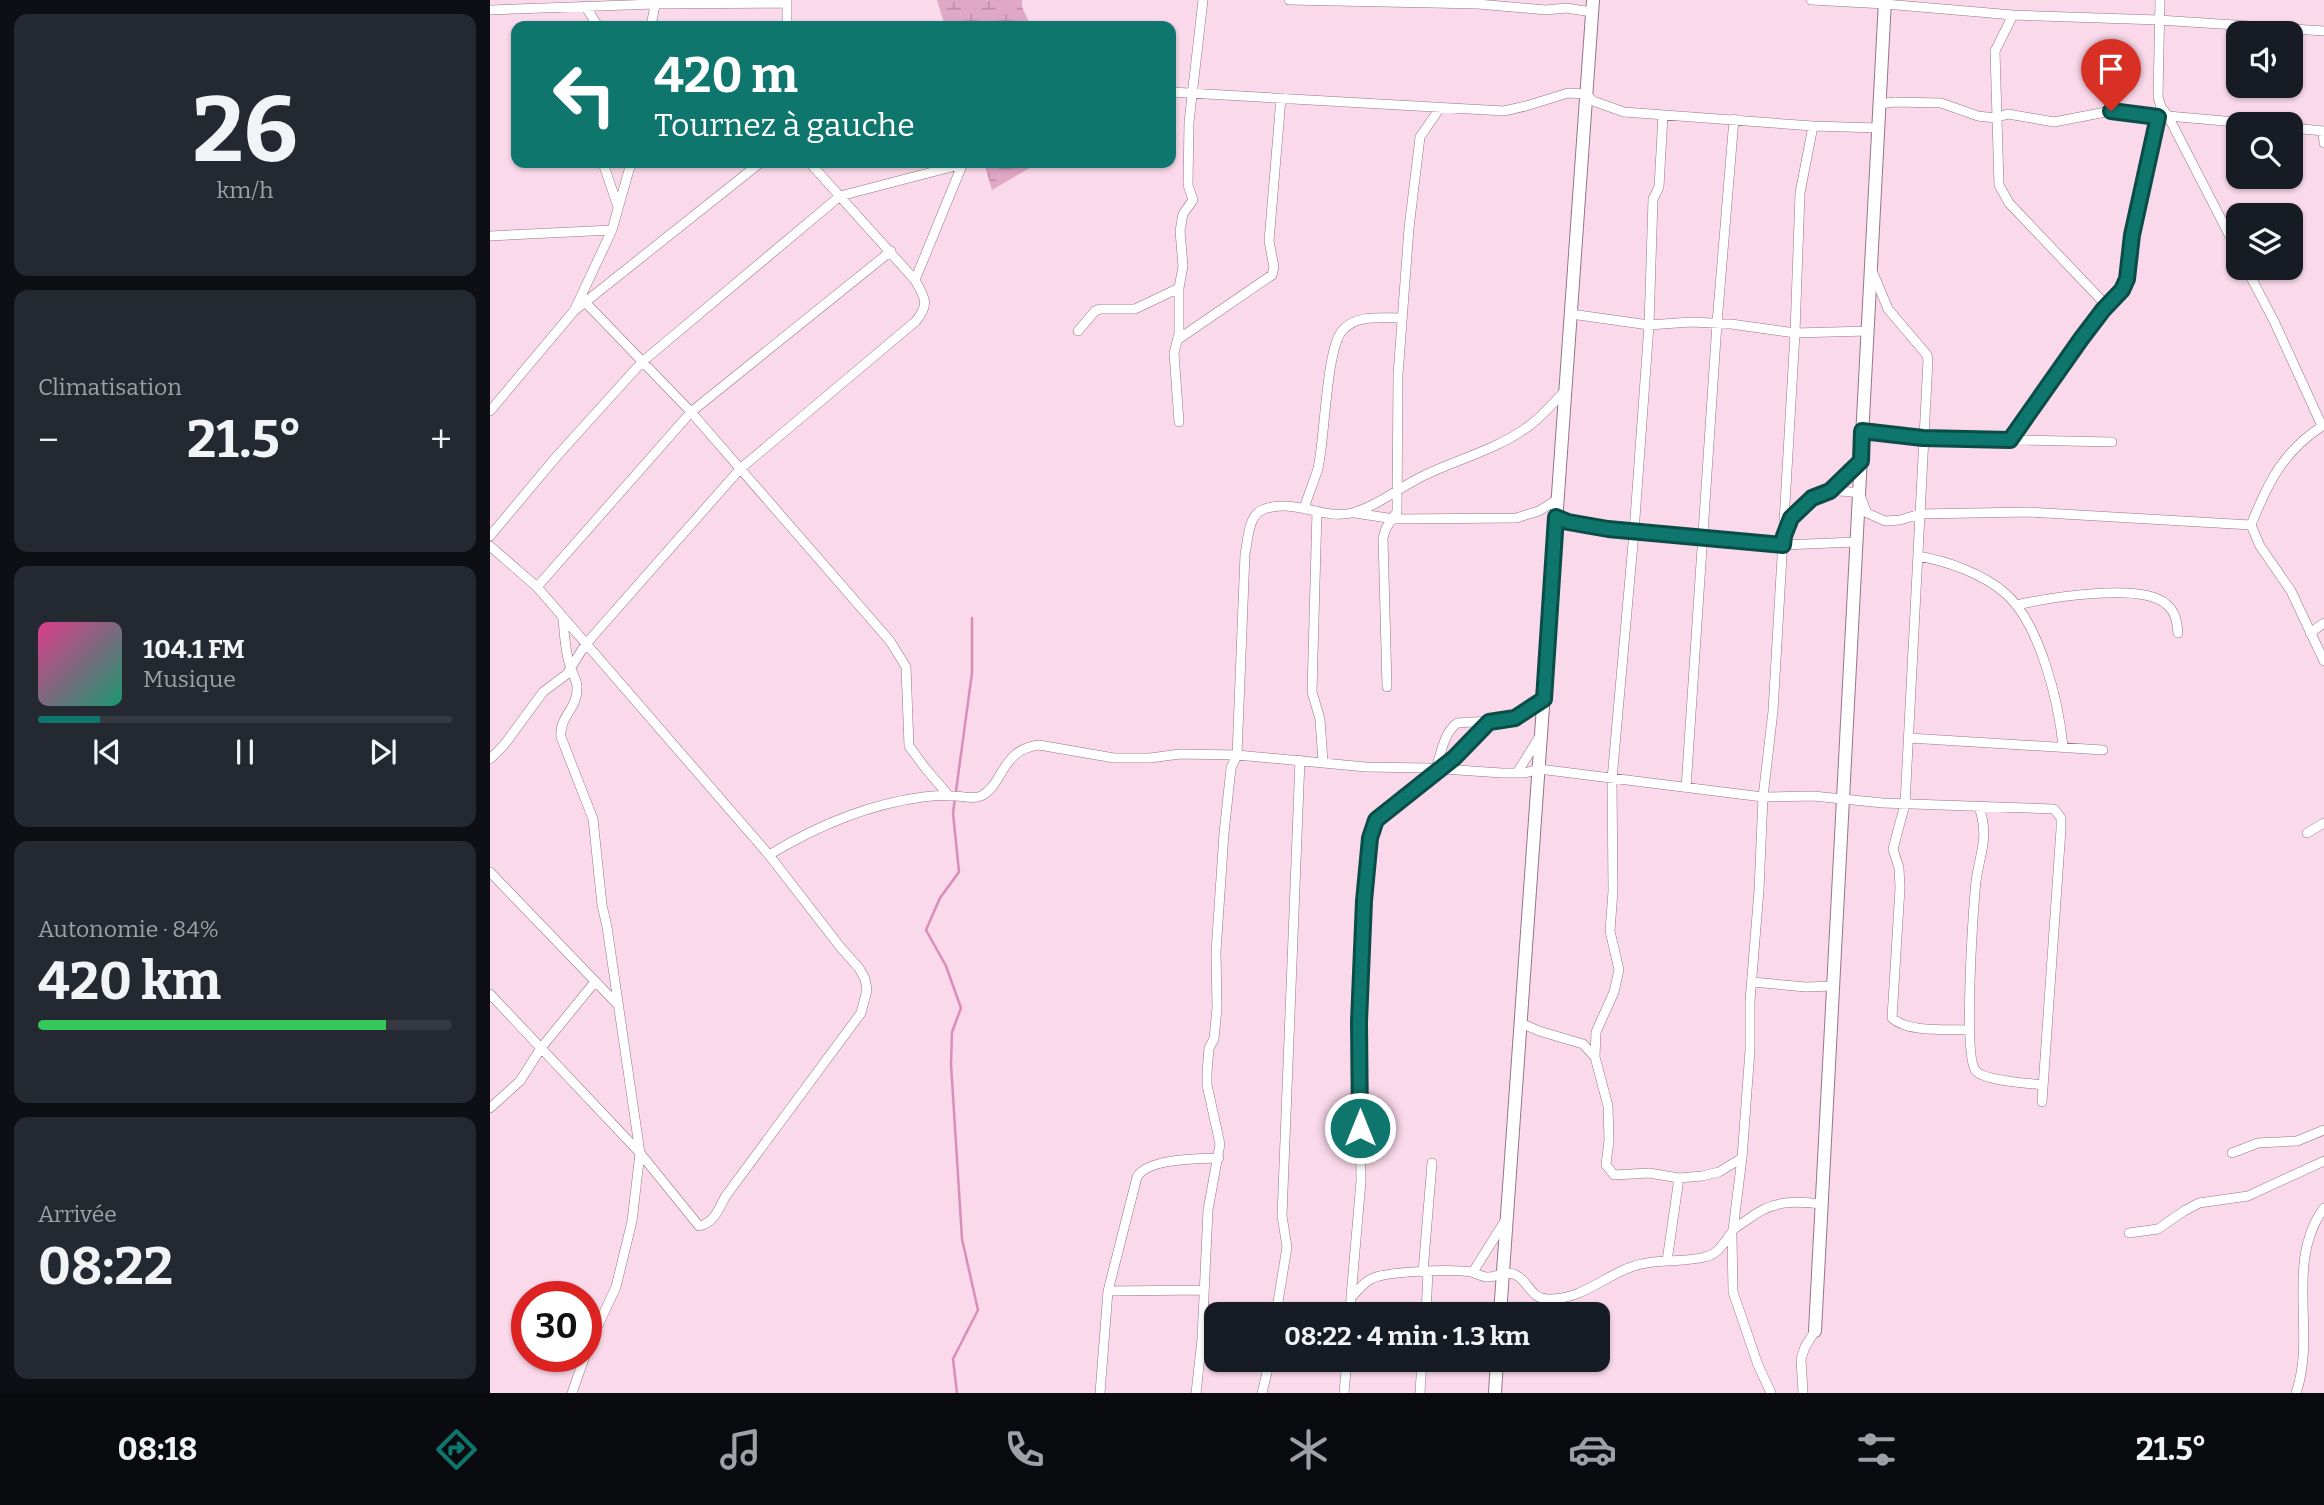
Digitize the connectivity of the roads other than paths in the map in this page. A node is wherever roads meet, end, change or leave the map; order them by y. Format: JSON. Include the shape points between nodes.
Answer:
{"nodes":[{"id":1,"x":1203,"y":0,"type":"edge"},
{"id":2,"x":1289,"y":0,"type":"edge"},
{"id":3,"x":1811,"y":0,"type":"edge"},
{"id":4,"x":2160,"y":0,"type":"edge"},
{"id":5,"x":656,"y":2,"type":"edge"},
{"id":6,"x":787,"y":2,"type":"edge"},
{"id":7,"x":1885,"y":2,"type":"edge"},
{"id":8,"x":585,"y":6,"type":"junction"},
{"id":9,"x":1592,"y":6,"type":"edge"},
{"id":10,"x":490,"y":10,"type":"edge"},
{"id":11,"x":2013,"y":15,"type":"junction"},
{"id":12,"x":2159,"y":20,"type":"junction"},
{"id":13,"x":595,"y":21,"type":"edge"},
{"id":14,"x":652,"y":21,"type":"edge"},
{"id":15,"x":787,"y":21,"type":"edge"},
{"id":16,"x":2324,"y":32,"type":"edge"},
{"id":17,"x":1193,"y":91,"type":"junction"},
{"id":18,"x":1176,"y":92,"type":"edge"},
{"id":19,"x":1586,"y":94,"type":"junction"},
{"id":20,"x":1282,"y":98,"type":"junction"},
{"id":21,"x":1879,"y":104,"type":"junction"},
{"id":22,"x":1440,"y":108,"type":"junction"},
{"id":23,"x":2162,"y":113,"type":"junction"},
{"id":24,"x":1663,"y":115,"type":"junction"},
{"id":25,"x":1719,"y":118,"type":"junction"},
{"id":26,"x":1995,"y":118,"type":"junction"},
{"id":27,"x":1734,"y":119,"type":"junction"},
{"id":28,"x":2226,"y":120,"type":"edge"},
{"id":29,"x":1813,"y":126,"type":"junction"},
{"id":30,"x":1878,"y":128,"type":"junction"},
{"id":31,"x":2303,"y":129,"type":"edge"},
{"id":32,"x":2323,"y":131,"type":"edge"},
{"id":33,"x":1732,"y":137,"type":"junction"},
{"id":34,"x":2324,"y":143,"type":"edge"},
{"id":35,"x":605,"y":168,"type":"edge"},
{"id":36,"x":630,"y":168,"type":"edge"},
{"id":37,"x":754,"y":168,"type":"edge"},
{"id":38,"x":814,"y":168,"type":"edge"},
{"id":39,"x":944,"y":168,"type":"edge"},
{"id":40,"x":961,"y":168,"type":"edge"},
{"id":41,"x":839,"y":196,"type":"junction"},
{"id":42,"x":618,"y":207,"type":"junction"},
{"id":43,"x":612,"y":230,"type":"junction"},
{"id":44,"x":2226,"y":230,"type":"edge"},
{"id":45,"x":490,"y":236,"type":"edge"},
{"id":46,"x":891,"y":251,"type":"junction"},
{"id":47,"x":1871,"y":268,"type":"junction"},
{"id":48,"x":915,"y":280,"type":"junction"},
{"id":49,"x":2252,"y":280,"type":"edge"},
{"id":50,"x":1179,"y":288,"type":"junction"},
{"id":51,"x":1869,"y":300,"type":"junction"},
{"id":52,"x":585,"y":302,"type":"junction"},
{"id":53,"x":2107,"y":306,"type":"junction"},
{"id":54,"x":1888,"y":309,"type":"junction"},
{"id":55,"x":574,"y":311,"type":"junction"},
{"id":56,"x":1571,"y":314,"type":"junction"},
{"id":57,"x":1402,"y":318,"type":"junction"},
{"id":58,"x":1717,"y":323,"type":"junction"},
{"id":59,"x":1649,"y":325,"type":"junction"},
{"id":60,"x":1078,"y":331,"type":"dead end"},
{"id":61,"x":1868,"y":331,"type":"junction"},
{"id":62,"x":1795,"y":332,"type":"junction"},
{"id":63,"x":1177,"y":341,"type":"junction"},
{"id":64,"x":642,"y":362,"type":"junction"},
{"id":65,"x":1565,"y":391,"type":"junction"},
{"id":66,"x":490,"y":411,"type":"edge"},
{"id":67,"x":691,"y":412,"type":"junction"},
{"id":68,"x":1179,"y":422,"type":"dead end"},
{"id":69,"x":2323,"y":425,"type":"edge"},
{"id":70,"x":1862,"y":431,"type":"junction"},
{"id":71,"x":1923,"y":438,"type":"junction"},
{"id":72,"x":2010,"y":440,"type":"junction"},
{"id":73,"x":2112,"y":442,"type":"dead end"},
{"id":74,"x":1861,"y":461,"type":"junction"},
{"id":75,"x":740,"y":469,"type":"junction"},
{"id":76,"x":1398,"y":489,"type":"junction"},
{"id":77,"x":1830,"y":491,"type":"junction"},
{"id":78,"x":1859,"y":493,"type":"junction"},
{"id":79,"x":1558,"y":499,"type":"junction"},
{"id":80,"x":1304,"y":509,"type":"junction"},
{"id":81,"x":1317,"y":511,"type":"junction"},
{"id":82,"x":1352,"y":513,"type":"junction"},
{"id":83,"x":1920,"y":514,"type":"junction"},
{"id":84,"x":1556,"y":517,"type":"junction"},
{"id":85,"x":1394,"y":519,"type":"junction"},
{"id":86,"x":2251,"y":525,"type":"junction"},
{"id":87,"x":1634,"y":532,"type":"junction"},
{"id":88,"x":490,"y":536,"type":"edge"},
{"id":89,"x":1703,"y":538,"type":"junction"},
{"id":90,"x":1783,"y":541,"type":"junction"},
{"id":91,"x":1856,"y":542,"type":"junction"},
{"id":92,"x":490,"y":545,"type":"edge"},
{"id":93,"x":1918,"y":556,"type":"junction"},
{"id":94,"x":537,"y":587,"type":"junction"},
{"id":95,"x":2016,"y":605,"type":"junction"},
{"id":96,"x":563,"y":617,"type":"junction"},
{"id":97,"x":2324,"y":623,"type":"edge"},
{"id":98,"x":2178,"y":633,"type":"dead end"},
{"id":99,"x":2310,"y":633,"type":"junction"},
{"id":100,"x":585,"y":645,"type":"junction"},
{"id":101,"x":2324,"y":661,"type":"edge"},
{"id":102,"x":570,"y":667,"type":"junction"},
{"id":103,"x":1387,"y":687,"type":"dead end"},
{"id":104,"x":1544,"y":699,"type":"junction"},
{"id":105,"x":1489,"y":722,"type":"junction"},
{"id":106,"x":1541,"y":734,"type":"junction"},
{"id":107,"x":1909,"y":738,"type":"junction"},
{"id":108,"x":2063,"y":747,"type":"junction"},
{"id":109,"x":2103,"y":750,"type":"dead end"},
{"id":110,"x":1237,"y":755,"type":"junction"},
{"id":111,"x":490,"y":759,"type":"edge"},
{"id":112,"x":1300,"y":760,"type":"junction"},
{"id":113,"x":1323,"y":762,"type":"junction"},
{"id":114,"x":1438,"y":769,"type":"junction"},
{"id":115,"x":1539,"y":769,"type":"junction"},
{"id":116,"x":1517,"y":773,"type":"junction"},
{"id":117,"x":1612,"y":779,"type":"junction"},
{"id":118,"x":1686,"y":788,"type":"junction"},
{"id":119,"x":950,"y":796,"type":"junction"},
{"id":120,"x":1763,"y":797,"type":"junction"},
{"id":121,"x":1843,"y":798,"type":"junction"},
{"id":122,"x":1905,"y":804,"type":"junction"},
{"id":123,"x":1979,"y":807,"type":"junction"},
{"id":124,"x":2324,"y":823,"type":"edge"},
{"id":125,"x":2307,"y":833,"type":"dead end"},
{"id":126,"x":769,"y":855,"type":"junction"},
{"id":127,"x":490,"y":872,"type":"edge"},
{"id":128,"x":1752,"y":982,"type":"junction"},
{"id":129,"x":594,"y":983,"type":"junction"},
{"id":130,"x":1833,"y":986,"type":"junction"},
{"id":131,"x":490,"y":994,"type":"edge"},
{"id":132,"x":619,"y":1006,"type":"junction"},
{"id":133,"x":1521,"y":1023,"type":"junction"},
{"id":134,"x":1970,"y":1030,"type":"junction"},
{"id":135,"x":541,"y":1048,"type":"junction"},
{"id":136,"x":1595,"y":1057,"type":"junction"},
{"id":137,"x":2043,"y":1085,"type":"junction"},
{"id":138,"x":2042,"y":1101,"type":"dead end"},
{"id":139,"x":490,"y":1108,"type":"edge"},
{"id":140,"x":2324,"y":1130,"type":"edge"},
{"id":141,"x":640,"y":1153,"type":"junction"},
{"id":142,"x":2232,"y":1153,"type":"dead end"},
{"id":143,"x":1219,"y":1158,"type":"junction"},
{"id":144,"x":1742,"y":1158,"type":"junction"},
{"id":145,"x":2324,"y":1161,"type":"edge"},
{"id":146,"x":1432,"y":1163,"type":"dead end"},
{"id":147,"x":1679,"y":1178,"type":"junction"},
{"id":148,"x":1822,"y":1204,"type":"junction"},
{"id":149,"x":2324,"y":1208,"type":"edge"},
{"id":150,"x":1507,"y":1216,"type":"junction"},
{"id":151,"x":1732,"y":1233,"type":"junction"},
{"id":152,"x":2129,"y":1233,"type":"dead end"},
{"id":153,"x":1667,"y":1261,"type":"junction"},
{"id":154,"x":1503,"y":1271,"type":"junction"},
{"id":155,"x":1425,"y":1272,"type":"junction"},
{"id":156,"x":1473,"y":1272,"type":"junction"},
{"id":157,"x":1203,"y":1290,"type":"junction"},
{"id":158,"x":1108,"y":1291,"type":"junction"},
{"id":159,"x":1351,"y":1297,"type":"junction"},
{"id":160,"x":1278,"y":1302,"type":"edge"},
{"id":161,"x":1351,"y":1302,"type":"edge"},
{"id":162,"x":1426,"y":1302,"type":"edge"},
{"id":163,"x":1501,"y":1302,"type":"edge"},
{"id":164,"x":602,"y":1316,"type":"edge"},
{"id":165,"x":1815,"y":1331,"type":"joint"},
{"id":166,"x":579,"y":1372,"type":"edge"},
{"id":167,"x":1267,"y":1372,"type":"edge"},
{"id":168,"x":1346,"y":1372,"type":"edge"},
{"id":169,"x":1421,"y":1372,"type":"edge"},
{"id":170,"x":1496,"y":1372,"type":"edge"},
{"id":171,"x":572,"y":1393,"type":"edge"},
{"id":172,"x":1100,"y":1393,"type":"edge"},
{"id":173,"x":1196,"y":1393,"type":"edge"},
{"id":174,"x":1262,"y":1393,"type":"edge"},
{"id":175,"x":1344,"y":1393,"type":"edge"},
{"id":176,"x":1420,"y":1393,"type":"edge"},
{"id":177,"x":1495,"y":1393,"type":"edge"},
{"id":178,"x":1771,"y":1393,"type":"edge"},
{"id":179,"x":1803,"y":1393,"type":"edge"},
{"id":180,"x":2296,"y":1393,"type":"edge"}],
"edges":[{"from":1,"to":17,"type":"street"},
{"from":2,"to":9,"type":"street","via":[[1546,10]]},
{"from":3,"to":7,"type":"street"},
{"from":4,"to":12,"type":"street"},
{"from":5,"to":6,"type":"street"},
{"from":5,"to":8,"type":"street"},
{"from":5,"to":14,"type":"street"},
{"from":6,"to":15,"type":"street"},
{"from":7,"to":11,"type":"street"},
{"from":7,"to":21,"type":"street"},
{"from":8,"to":10,"type":"street"},
{"from":8,"to":13,"type":"street"},
{"from":9,"to":19,"type":"street"},
{"from":11,"to":12,"type":"street"},
{"from":11,"to":26,"type":"street","via":[[1994,51]]},
{"from":12,"to":16,"type":"street"},
{"from":12,"to":23,"type":"street"},
{"from":17,"to":18,"type":"street"},
{"from":17,"to":20,"type":"street"},
{"from":17,"to":50,"type":"street","via":[[1188,185],[1193,200],[1181,219],[1184,259]]},
{"from":19,"to":22,"type":"street","via":[[1557,95],[1504,111]]},
{"from":19,"to":24,"type":"street","via":[[1624,112]]},
{"from":19,"to":56,"type":"street"},
{"from":20,"to":22,"type":"street"},
{"from":20,"to":63,"type":"street","via":[[1269,241],[1272,275]]},
{"from":21,"to":26,"type":"street","via":[[1941,103]]},
{"from":21,"to":30,"type":"street"},
{"from":22,"to":57,"type":"street","via":[[1420,137]]},
{"from":23,"to":26,"type":"street","via":[[2111,111],[2054,122],[2008,114]]},
{"from":23,"to":28,"type":"street"},
{"from":23,"to":44,"type":"street"},
{"from":23,"to":53,"type":"street","via":[[2132,235],[2127,279]]},
{"from":24,"to":25,"type":"street"},
{"from":24,"to":59,"type":"street","via":[[1660,187],[1653,210]]},
{"from":25,"to":27,"type":"street"},
{"from":25,"to":33,"type":"street"},
{"from":26,"to":53,"type":"street","via":[[1999,185],[2008,203]]},
{"from":27,"to":29,"type":"street"},
{"from":27,"to":33,"type":"street"},
{"from":29,"to":30,"type":"street"},
{"from":29,"to":62,"type":"street","via":[[1800,193]]},
{"from":30,"to":47,"type":"street"},
{"from":31,"to":32,"type":"street"},
{"from":32,"to":34,"type":"street"},
{"from":33,"to":58,"type":"street"},
{"from":35,"to":42,"type":"street"},
{"from":36,"to":42,"type":"street"},
{"from":37,"to":52,"type":"street"},
{"from":38,"to":41,"type":"street"},
{"from":39,"to":41,"type":"street"},
{"from":40,"to":48,"type":"street"},
{"from":41,"to":46,"type":"street"},
{"from":41,"to":64,"type":"street"},
{"from":42,"to":43,"type":"street"},
{"from":43,"to":45,"type":"street"},
{"from":43,"to":55,"type":"street"},
{"from":46,"to":48,"type":"street"},
{"from":46,"to":67,"type":"street"},
{"from":47,"to":51,"type":"street"},
{"from":47,"to":54,"type":"street"},
{"from":48,"to":75,"type":"street","via":[[925,307],[916,321]]},
{"from":49,"to":69,"type":"street"},
{"from":50,"to":60,"type":"street","via":[[1135,309],[1095,311]]},
{"from":50,"to":63,"type":"street"},
{"from":51,"to":54,"type":"street"},
{"from":51,"to":61,"type":"street"},
{"from":52,"to":55,"type":"street"},
{"from":52,"to":64,"type":"street"},
{"from":53,"to":72,"type":"street"},
{"from":54,"to":71,"type":"street","via":[[1927,355]]},
{"from":55,"to":66,"type":"street"},
{"from":56,"to":59,"type":"street"},
{"from":56,"to":65,"type":"street"},
{"from":57,"to":76,"type":"street"},
{"from":57,"to":80,"type":"street","via":[[1363,318],[1341,331],[1333,356],[1318,468]]},
{"from":58,"to":59,"type":"street"},
{"from":58,"to":62,"type":"street"},
{"from":58,"to":89,"type":"street"},
{"from":59,"to":87,"type":"street"},
{"from":61,"to":62,"type":"street"},
{"from":61,"to":70,"type":"street"},
{"from":62,"to":90,"type":"street"},
{"from":63,"to":68,"type":"street"},
{"from":64,"to":67,"type":"street"},
{"from":64,"to":88,"type":"street"},
{"from":65,"to":76,"type":"street","via":[[1526,428]]},
{"from":65,"to":79,"type":"street"},
{"from":67,"to":75,"type":"street"},
{"from":67,"to":94,"type":"street"},
{"from":69,"to":86,"type":"street","via":[[2290,451]]},
{"from":70,"to":71,"type":"street"},
{"from":70,"to":74,"type":"street"},
{"from":71,"to":72,"type":"street"},
{"from":71,"to":83,"type":"street"},
{"from":72,"to":73,"type":"street"},
{"from":74,"to":77,"type":"street"},
{"from":74,"to":78,"type":"street"},
{"from":75,"to":100,"type":"street"},
{"from":75,"to":119,"type":"street","via":[[901,657],[908,678],[909,746]]},
{"from":76,"to":82,"type":"street"},
{"from":76,"to":85,"type":"street"},
{"from":77,"to":78,"type":"street"},
{"from":77,"to":90,"type":"street","via":[[1812,498],[1791,518]]},
{"from":78,"to":83,"type":"street","via":[[1867,513],[1879,519],[1900,520]]},
{"from":78,"to":91,"type":"street"},
{"from":79,"to":84,"type":"street"},
{"from":79,"to":85,"type":"street","via":[[1516,519]]},
{"from":80,"to":81,"type":"street"},
{"from":80,"to":110,"type":"street","via":[[1262,510],[1251,525],[1245,554]]},
{"from":81,"to":82,"type":"street"},
{"from":81,"to":113,"type":"street","via":[[1312,692],[1320,719]]},
{"from":82,"to":85,"type":"street"},
{"from":83,"to":86,"type":"street","via":[[2028,512]]},
{"from":83,"to":93,"type":"street"},
{"from":84,"to":87,"type":"street"},
{"from":84,"to":104,"type":"street"},
{"from":85,"to":103,"type":"street","via":[[1383,538]]},
{"from":86,"to":99,"type":"street"},
{"from":87,"to":89,"type":"street"},
{"from":87,"to":117,"type":"street"},
{"from":89,"to":90,"type":"street"},
{"from":89,"to":118,"type":"street"},
{"from":90,"to":91,"type":"street"},
{"from":90,"to":120,"type":"street"},
{"from":91,"to":121,"type":"street"},
{"from":92,"to":94,"type":"street"},
{"from":93,"to":95,"type":"street","via":[[1970,571]]},
{"from":93,"to":107,"type":"street"},
{"from":94,"to":96,"type":"street"},
{"from":95,"to":98,"type":"street","via":[[2056,596],[2148,595],[2166,603],[2176,616]]},
{"from":95,"to":108,"type":"street","via":[[2046,664]]},
{"from":96,"to":100,"type":"street"},
{"from":96,"to":102,"type":"street"},
{"from":97,"to":99,"type":"street"},
{"from":99,"to":101,"type":"street"},
{"from":100,"to":102,"type":"street"},
{"from":100,"to":126,"type":"street"},
{"from":102,"to":111,"type":"street","via":[[543,692]]},
{"from":102,"to":132,"type":"street","via":[[577,684],[576,702],[560,727],[561,737],[593,819]]},
{"from":104,"to":105,"type":"street","via":[[1515,718]]},
{"from":104,"to":106,"type":"street"},
{"from":105,"to":114,"type":"street"},
{"from":105,"to":114,"type":"street","via":[[1467,721],[1451,727]]},
{"from":106,"to":115,"type":"street"},
{"from":106,"to":116,"type":"street"},
{"from":107,"to":108,"type":"street"},
{"from":107,"to":122,"type":"street"},
{"from":108,"to":109,"type":"street"},
{"from":110,"to":112,"type":"street"},
{"from":110,"to":119,"type":"street","via":[[1114,758],[1028,746],[1002,768],[988,792],[979,797]]},
{"from":110,"to":143,"type":"street","via":[[1231,768],[1224,833],[1217,1008],[1207,1073]]},
{"from":112,"to":113,"type":"street"},
{"from":112,"to":160,"type":"street","via":[[1282,1216],[1287,1247]]},
{"from":113,"to":114,"type":"street"},
{"from":114,"to":116,"type":"street"},
{"from":114,"to":159,"type":"street","via":[[1380,815],[1370,838],[1359,1022],[1361,1181]]},
{"from":115,"to":116,"type":"street"},
{"from":115,"to":117,"type":"street"},
{"from":115,"to":133,"type":"street"},
{"from":117,"to":118,"type":"street"},
{"from":117,"to":136,"type":"street","via":[[1610,931],[1619,970],[1596,1032]]},
{"from":118,"to":120,"type":"street"},
{"from":119,"to":126,"type":"street","via":[[886,804],[850,815]]},
{"from":120,"to":121,"type":"street"},
{"from":120,"to":128,"type":"street"},
{"from":121,"to":122,"type":"street"},
{"from":121,"to":130,"type":"street"},
{"from":122,"to":123,"type":"street"},
{"from":122,"to":134,"type":"street","via":[[1893,849],[1900,888],[1892,1018],[1899,1025]]},
{"from":123,"to":134,"type":"street","via":[[1985,832],[1975,887]]},
{"from":123,"to":137,"type":"street","via":[[2048,808],[2061,818]]},
{"from":124,"to":125,"type":"street"},
{"from":126,"to":141,"type":"street","via":[[859,968],[867,990],[861,1013],[705,1225],[699,1226]]},
{"from":127,"to":129,"type":"street"},
{"from":128,"to":130,"type":"street"},
{"from":128,"to":144,"type":"street"},
{"from":129,"to":132,"type":"street"},
{"from":129,"to":135,"type":"street"},
{"from":130,"to":148,"type":"street"},
{"from":131,"to":135,"type":"street"},
{"from":132,"to":141,"type":"street"},
{"from":133,"to":136,"type":"street","via":[[1583,1044]]},
{"from":133,"to":150,"type":"street"},
{"from":134,"to":137,"type":"street","via":[[1971,1064],[1982,1076]]},
{"from":135,"to":139,"type":"street","via":[[520,1081]]},
{"from":135,"to":141,"type":"street"},
{"from":136,"to":147,"type":"street","via":[[1608,1106],[1608,1169],[1615,1175],[1649,1173]]},
{"from":137,"to":138,"type":"street"},
{"from":140,"to":142,"type":"street","via":[[2297,1141],[2258,1143]]},
{"from":141,"to":164,"type":"street","via":[[632,1221],[615,1287]]},
{"from":143,"to":157,"type":"street","via":[[1208,1210]]},
{"from":143,"to":158,"type":"street","via":[[1155,1164],[1141,1170]]},
{"from":144,"to":147,"type":"street","via":[[1712,1175]]},
{"from":144,"to":151,"type":"street"},
{"from":145,"to":152,"type":"street","via":[[2248,1196],[2199,1203],[2158,1228]]},
{"from":146,"to":155,"type":"street"},
{"from":147,"to":153,"type":"street"},
{"from":148,"to":151,"type":"street","via":[[1789,1201],[1763,1208]]},
{"from":148,"to":165,"type":"street"},
{"from":149,"to":180,"type":"street","via":[[2307,1239],[2303,1259],[2304,1363]]},
{"from":150,"to":154,"type":"street"},
{"from":150,"to":156,"type":"street"},
{"from":151,"to":153,"type":"street","via":[[1709,1255]]},
{"from":151,"to":178,"type":"street","via":[[1733,1292]]},
{"from":153,"to":154,"type":"street","via":[[1632,1266],[1580,1294],[1548,1299],[1534,1295],[1518,1276]]},
{"from":154,"to":156,"type":"street","via":[[1488,1277]]},
{"from":154,"to":163,"type":"street"},
{"from":155,"to":156,"type":"street"},
{"from":155,"to":159,"type":"street","via":[[1371,1279]]},
{"from":155,"to":162,"type":"street"},
{"from":157,"to":158,"type":"street"},
{"from":157,"to":173,"type":"street"},
{"from":158,"to":172,"type":"street"},
{"from":159,"to":161,"type":"street"},
{"from":165,"to":179,"type":"street","via":[[1801,1359]]},
{"from":166,"to":171,"type":"street"},
{"from":167,"to":174,"type":"street"},
{"from":168,"to":175,"type":"street"},
{"from":169,"to":176,"type":"street"},
{"from":170,"to":177,"type":"street"}]}
